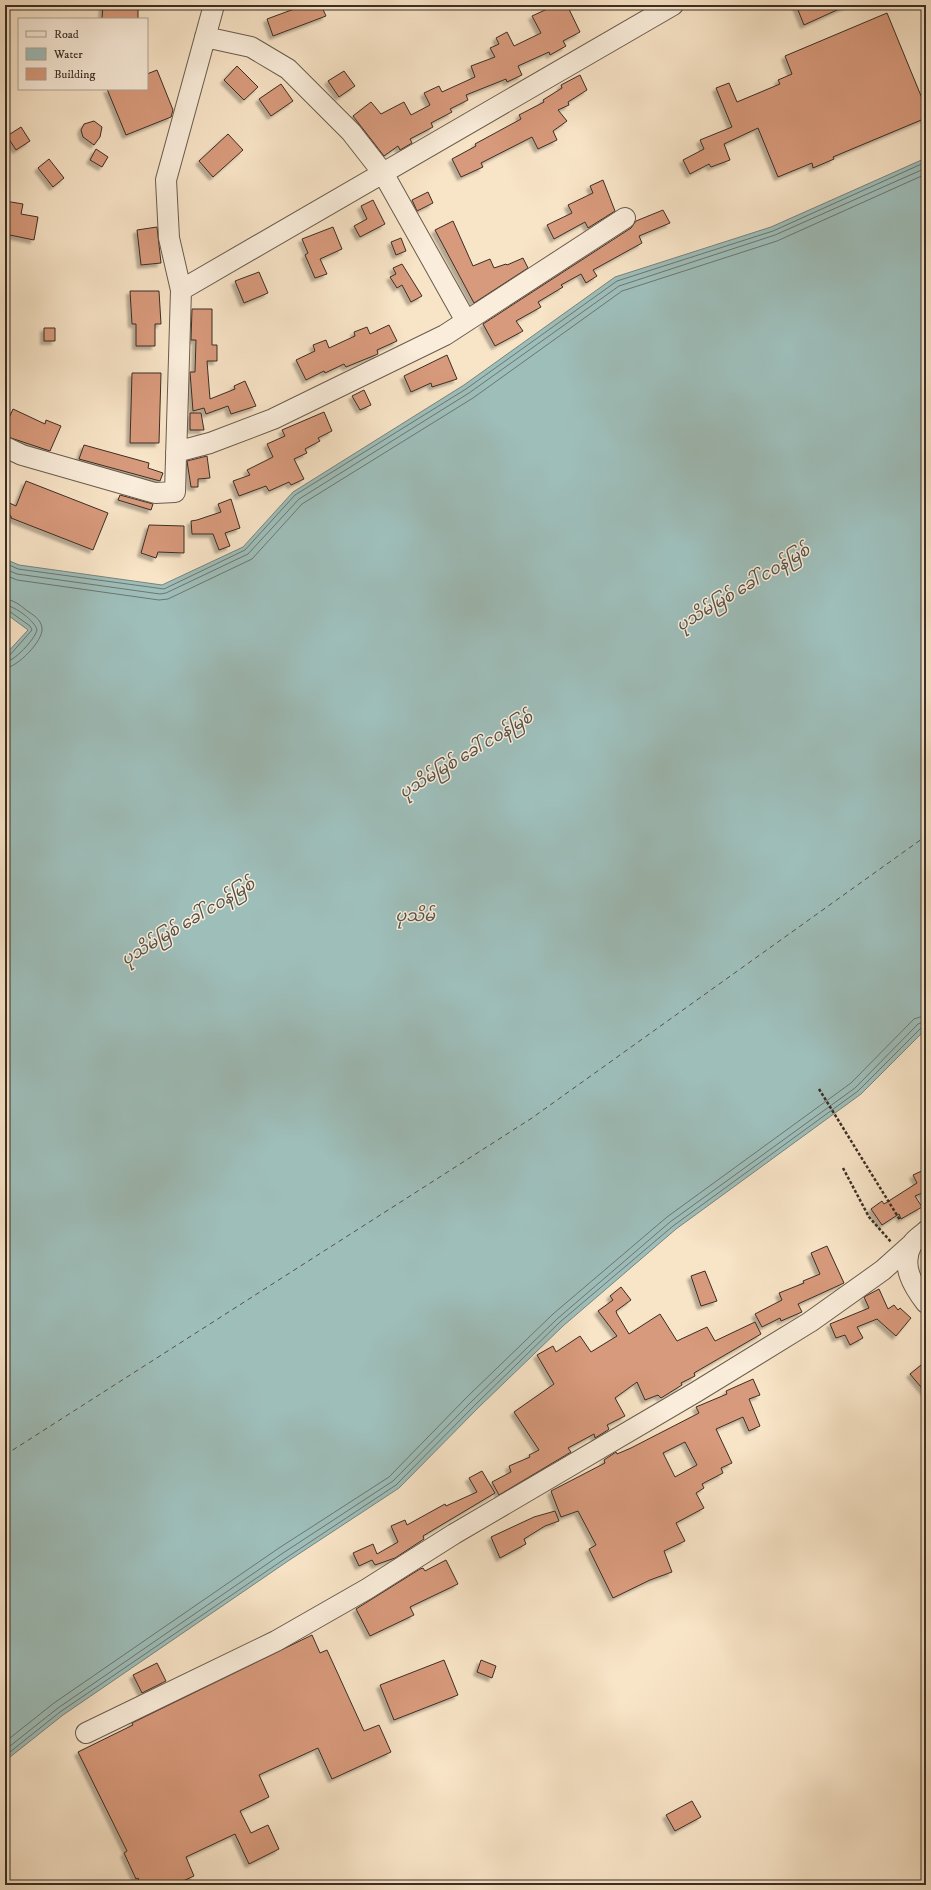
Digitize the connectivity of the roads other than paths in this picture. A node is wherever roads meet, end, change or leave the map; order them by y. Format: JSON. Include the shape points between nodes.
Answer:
{"nodes":[{"id":1,"x":214,"y":5,"type":"edge"},
{"id":2,"x":673,"y":5,"type":"edge"},
{"id":3,"x":205,"y":37,"type":"junction"},
{"id":4,"x":383,"y":173,"type":"junction"},
{"id":5,"x":625,"y":218,"type":"dead end"},
{"id":6,"x":181,"y":290,"type":"junction"},
{"id":7,"x":466,"y":321,"type":"junction"},
{"id":8,"x":5,"y":447,"type":"edge"},
{"id":9,"x":176,"y":452,"type":"junction"},
{"id":10,"x":919,"y":1237,"type":"edge"},
{"id":11,"x":926,"y":1303,"type":"edge"},
{"id":12,"x":86,"y":1733,"type":"dead end"}],
"edges":[{"from":1,"to":3,"type":"street"},
{"from":2,"to":4,"type":"street"},
{"from":3,"to":4,"type":"street","via":[[251,47],[288,69],[351,132]]},
{"from":3,"to":6,"type":"street","via":[[166,180],[169,238]]},
{"from":4,"to":6,"type":"street"},
{"from":4,"to":7,"type":"street"},
{"from":5,"to":7,"type":"street"},
{"from":6,"to":9,"type":"street"},
{"from":7,"to":9,"type":"street","via":[[438,338],[273,419],[210,443]]},
{"from":8,"to":9,"type":"street","via":[[22,455],[155,493],[175,492]]},
{"from":10,"to":11,"type":"street","via":[[907,1262],[908,1274]]},
{"from":10,"to":12,"type":"street","via":[[883,1270],[810,1322],[454,1534],[367,1589],[276,1641]]}]}
